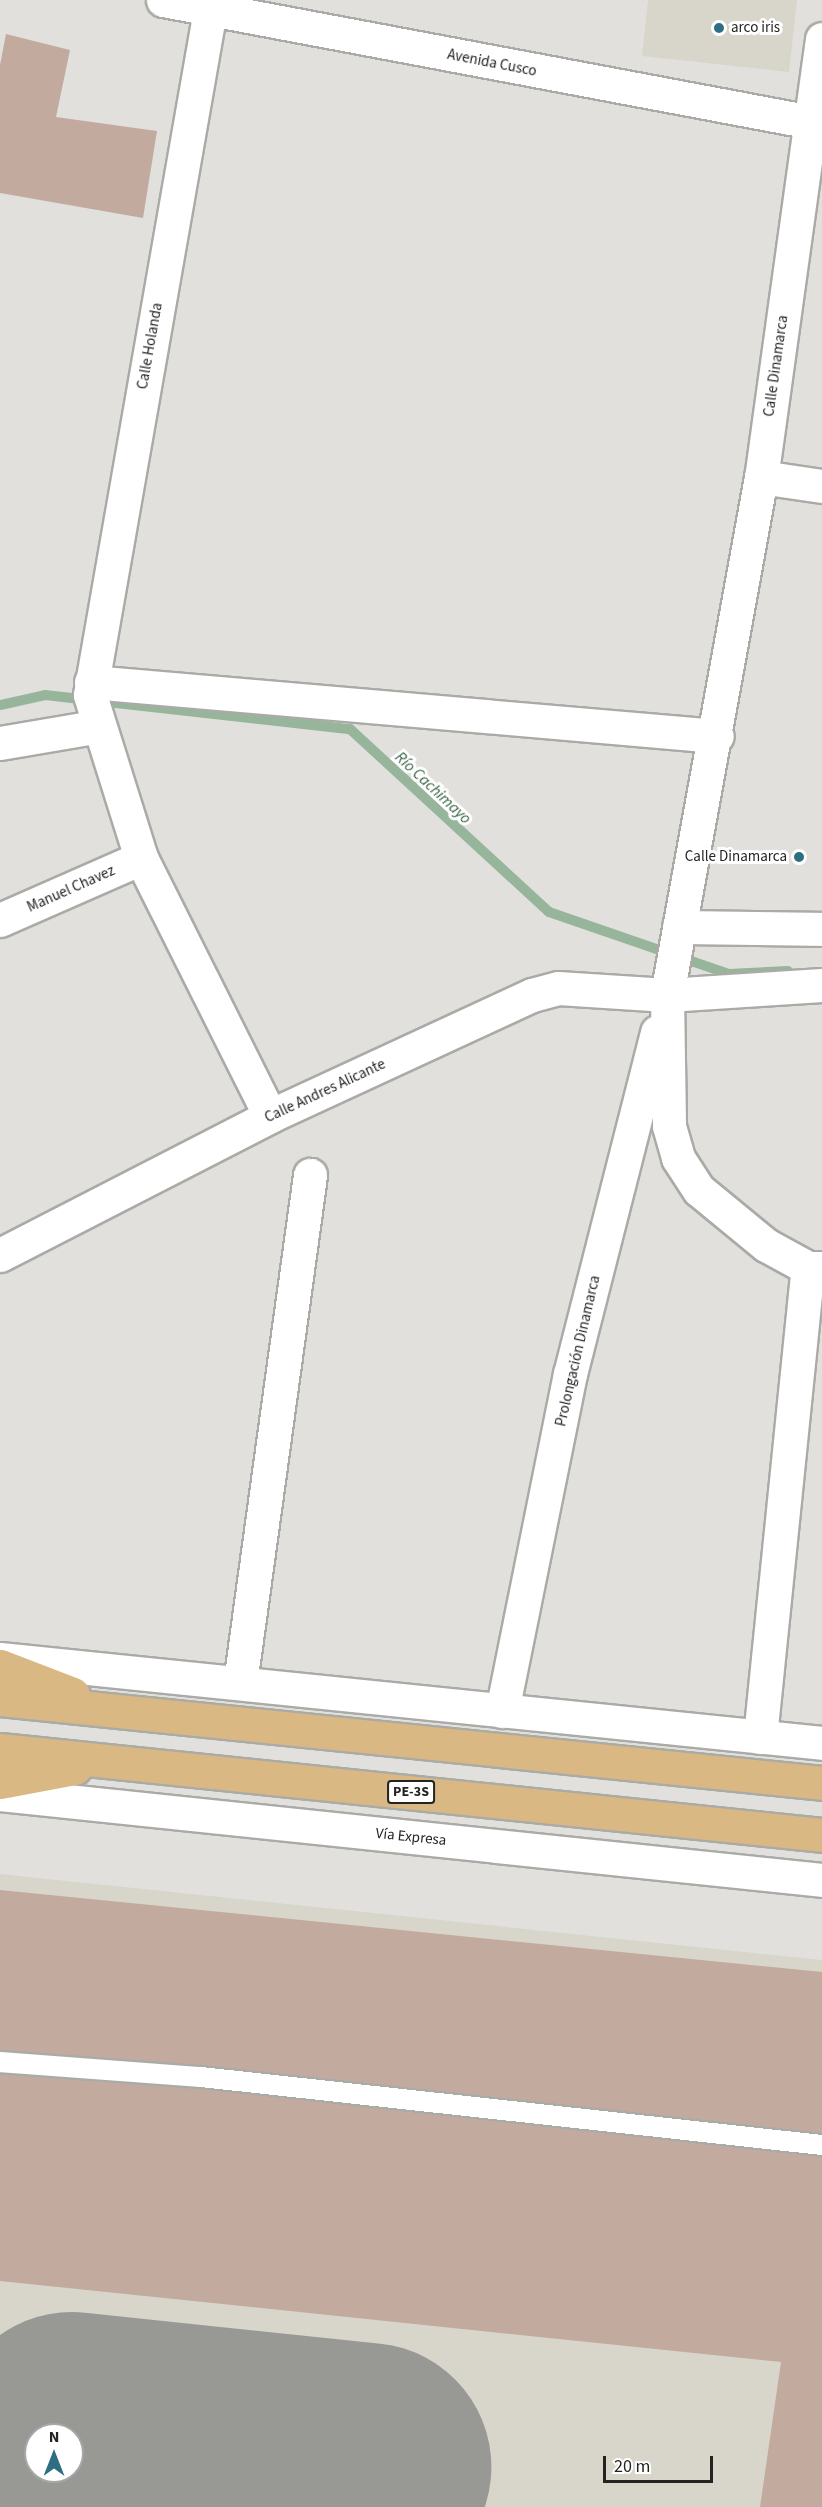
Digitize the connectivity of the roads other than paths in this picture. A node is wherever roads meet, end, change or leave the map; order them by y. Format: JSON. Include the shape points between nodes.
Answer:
{"nodes":[{"id":1,"x":163,"y":0,"type":"edge"},
{"id":2,"x":210,"y":10,"type":"junction"},
{"id":3,"x":822,"y":39,"type":"edge"},
{"id":4,"x":815,"y":123,"type":"edge"},
{"id":5,"x":761,"y":477,"type":"junction"},
{"id":6,"x":822,"y":486,"type":"edge"},
{"id":7,"x":94,"y":703,"type":"junction"},
{"id":8,"x":717,"y":736,"type":"junction"},
{"id":9,"x":0,"y":743,"type":"edge"},
{"id":10,"x":141,"y":858,"type":"junction"},
{"id":11,"x":0,"y":920,"type":"edge"},
{"id":12,"x":822,"y":929,"type":"edge"},
{"id":13,"x":677,"y":933,"type":"junction"},
{"id":14,"x":822,"y":985,"type":"edge"},
{"id":15,"x":668,"y":987,"type":"junction"},
{"id":16,"x":270,"y":1116,"type":"junction"},
{"id":17,"x":310,"y":1175,"type":"dead end"},
{"id":18,"x":0,"y":1255,"type":"edge"},
{"id":19,"x":815,"y":1268,"type":"edge"},
{"id":20,"x":0,"y":1659,"type":"edge"},
{"id":21,"x":0,"y":1666,"type":"edge"},
{"id":22,"x":240,"y":1683,"type":"junction"},
{"id":23,"x":0,"y":1699,"type":"edge"},
{"id":24,"x":117,"y":1711,"type":"junction"},
{"id":25,"x":502,"y":1711,"type":"junction"},
{"id":26,"x":760,"y":1737,"type":"junction"},
{"id":27,"x":822,"y":1743,"type":"edge"},
{"id":28,"x":0,"y":1750,"type":"edge"},
{"id":29,"x":111,"y":1761,"type":"junction"},
{"id":30,"x":0,"y":1782,"type":"edge"},
{"id":31,"x":822,"y":1783,"type":"edge"},
{"id":32,"x":0,"y":1794,"type":"edge"},
{"id":33,"x":822,"y":1834,"type":"edge"},
{"id":34,"x":822,"y":1880,"type":"edge"},
{"id":35,"x":0,"y":2062,"type":"edge"},
{"id":36,"x":822,"y":2145,"type":"edge"}],
"edges":[{"from":1,"to":2,"type":"street","name":"Avenida Cusco"},
{"from":2,"to":4,"type":"street","name":"Avenida Cusco"},
{"from":2,"to":7,"type":"street","name":"Calle Holanda"},
{"from":3,"to":4,"type":"street","name":"Calle Dinamarca"},
{"from":4,"to":5,"type":"street","name":"Calle Dinamarca"},
{"from":5,"to":6,"type":"street"},
{"from":5,"to":8,"type":"street","name":"Calle Dinamarca"},
{"from":7,"to":8,"type":"street"},
{"from":7,"to":9,"type":"street"},
{"from":7,"to":10,"type":"street"},
{"from":8,"to":13,"type":"street","name":"Calle Dinamarca"},
{"from":10,"to":11,"type":"street","name":"Manuel Chavez"},
{"from":10,"to":16,"type":"street"},
{"from":12,"to":13,"type":"street"},
{"from":13,"to":15,"type":"street","name":"Calle Dinamarca"},
{"from":14,"to":15,"type":"street","name":"Calle Andres Alicante"},
{"from":15,"to":16,"type":"street","name":"Calle Andres Alicante","via":[[583,988],[532,994]]},
{"from":15,"to":19,"type":"street","via":[[669,1126],[678,1158],[699,1190],[766,1245]]},
{"from":15,"to":25,"type":"street","name":"Prolongación Dinamarca","via":[[570,1374]]},
{"from":16,"to":18,"type":"street","name":"Calle Andres Alicante"},
{"from":17,"to":22,"type":"street"},
{"from":19,"to":26,"type":"street"},
{"from":20,"to":22,"type":"street"},
{"from":21,"to":24,"type":"main road"},
{"from":22,"to":25,"type":"street"},
{"from":23,"to":24,"type":"main road"},
{"from":24,"to":31,"type":"main road"},
{"from":25,"to":26,"type":"street"},
{"from":26,"to":27,"type":"street"},
{"from":28,"to":29,"type":"main road","number":"PE-3S"},
{"from":29,"to":30,"type":"main road"},
{"from":29,"to":33,"type":"main road","number":"PE-3S"},
{"from":32,"to":34,"type":"street","name":"Vía Expresa"},
{"from":35,"to":36,"type":"lane","via":[[201,2077]]}]}
